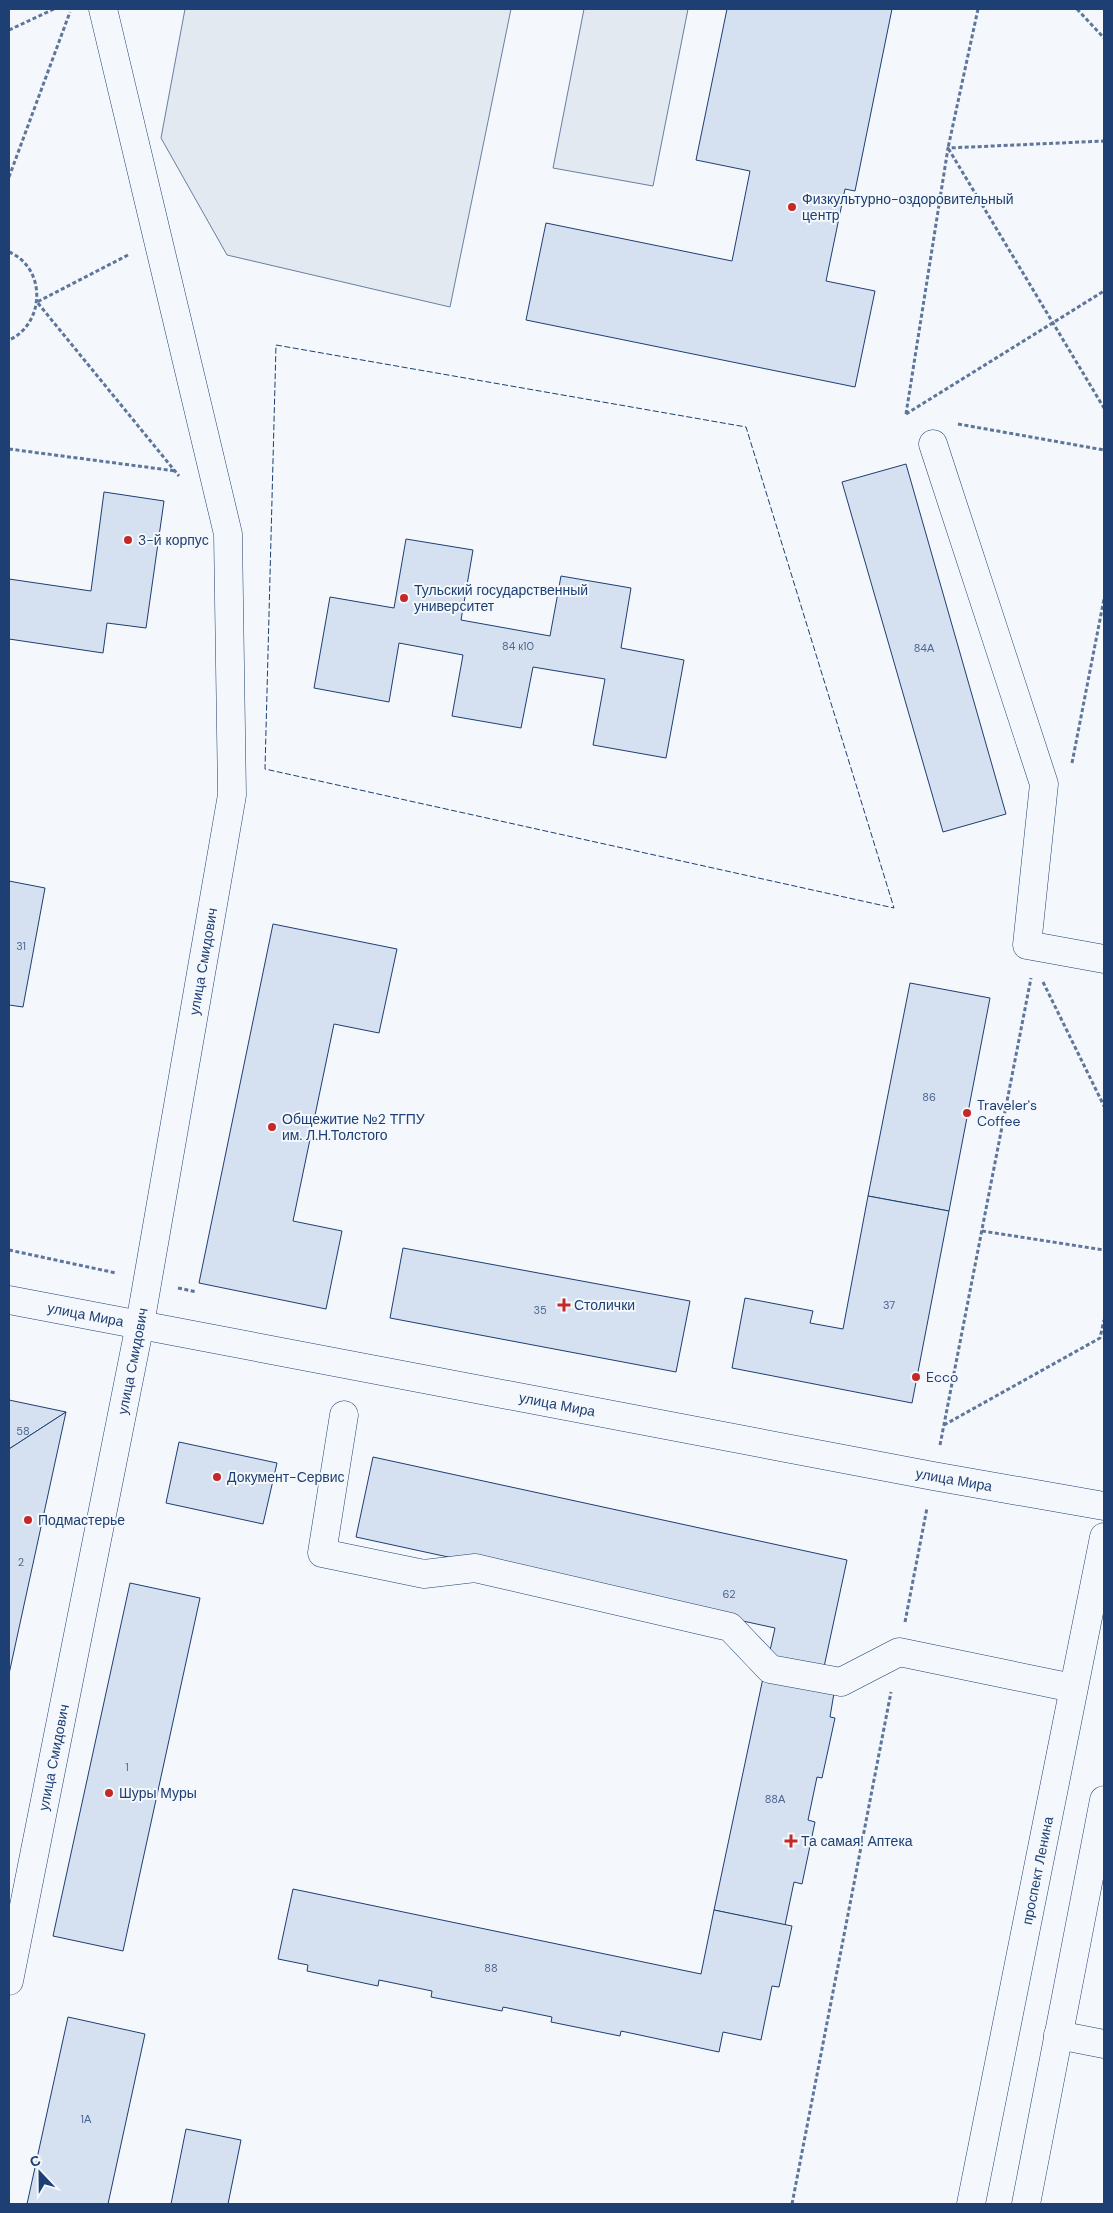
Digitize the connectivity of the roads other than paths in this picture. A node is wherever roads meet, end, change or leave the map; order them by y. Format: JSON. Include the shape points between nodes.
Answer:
{"nodes":[{"id":1,"x":103,"y":9,"type":"edge"},
{"id":2,"x":933,"y":444,"type":"dead end"},
{"id":3,"x":1104,"y":959,"type":"edge"},
{"id":4,"x":9,"y":1300,"type":"edge"},
{"id":5,"x":140,"y":1324,"type":"junction"},
{"id":6,"x":344,"y":1415,"type":"dead end"},
{"id":7,"x":1104,"y":1506,"type":"edge"},
{"id":8,"x":1104,"y":1537,"type":"edge"},
{"id":9,"x":1073,"y":1688,"type":"junction"},
{"id":10,"x":1104,"y":1800,"type":"edge"},
{"id":11,"x":9,"y":1980,"type":"edge"},
{"id":12,"x":1058,"y":2035,"type":"junction"},
{"id":13,"x":1104,"y":2044,"type":"edge"},
{"id":14,"x":971,"y":2204,"type":"edge"},
{"id":15,"x":1026,"y":2204,"type":"edge"}],
"edges":[{"from":1,"to":5,"type":"street","name":"улица Смидович","via":[[228,534],[232,796]]},
{"from":2,"to":3,"type":"street","via":[[1044,784],[1027,945],[1035,955]]},
{"from":4,"to":5,"type":"street","name":"улица Мира"},
{"from":5,"to":7,"type":"street","name":"улица Мира"},
{"from":5,"to":11,"type":"street","name":"улица Смидович"},
{"from":6,"to":9,"type":"street","via":[[322,1553],[424,1574],[475,1568],[730,1627],[770,1669],[840,1682],[899,1652]]},
{"from":8,"to":9,"type":"street","name":"проспект Ленина"},
{"from":9,"to":14,"type":"street","name":"проспект Ленина"},
{"from":10,"to":12,"type":"street"},
{"from":12,"to":13,"type":"street"},
{"from":12,"to":15,"type":"street"}]}
